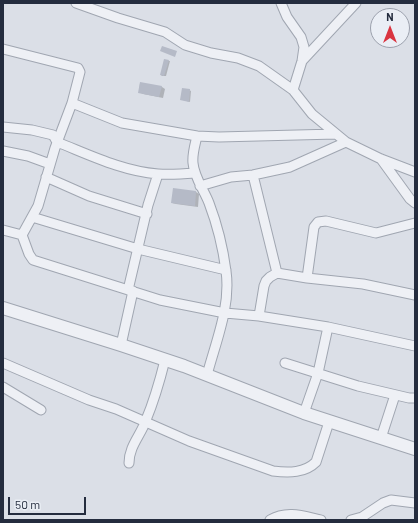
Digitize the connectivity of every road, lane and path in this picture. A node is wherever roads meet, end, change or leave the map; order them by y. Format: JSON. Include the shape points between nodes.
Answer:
{"nodes":[{"id":1,"x":76,"y":3,"type":"edge"},
{"id":2,"x":281,"y":3,"type":"edge"},
{"id":3,"x":356,"y":3,"type":"edge"},
{"id":4,"x":3,"y":49,"type":"edge"},
{"id":5,"x":302,"y":61,"type":"junction"},
{"id":6,"x":293,"y":90,"type":"junction"},
{"id":7,"x":72,"y":103,"type":"junction"},
{"id":8,"x":3,"y":127,"type":"edge"},
{"id":9,"x":336,"y":134,"type":"junction"},
{"id":10,"x":197,"y":136,"type":"junction"},
{"id":11,"x":57,"y":142,"type":"junction"},
{"id":12,"x":346,"y":142,"type":"junction"},
{"id":13,"x":3,"y":151,"type":"edge"},
{"id":14,"x":381,"y":160,"type":"junction"},
{"id":15,"x":50,"y":164,"type":"junction"},
{"id":16,"x":415,"y":172,"type":"edge"},
{"id":17,"x":195,"y":173,"type":"junction"},
{"id":18,"x":158,"y":174,"type":"junction"},
{"id":19,"x":253,"y":175,"type":"junction"},
{"id":20,"x":46,"y":177,"type":"junction"},
{"id":21,"x":200,"y":186,"type":"junction"},
{"id":22,"x":415,"y":203,"type":"edge"},
{"id":23,"x":146,"y":214,"type":"junction"},
{"id":24,"x":32,"y":217,"type":"junction"},
{"id":25,"x":415,"y":223,"type":"edge"},
{"id":26,"x":3,"y":230,"type":"edge"},
{"id":27,"x":22,"y":235,"type":"junction"},
{"id":28,"x":138,"y":249,"type":"junction"},
{"id":29,"x":226,"y":270,"type":"junction"},
{"id":30,"x":277,"y":273,"type":"junction"},
{"id":31,"x":306,"y":278,"type":"junction"},
{"id":32,"x":131,"y":290,"type":"junction"},
{"id":33,"x":415,"y":296,"type":"edge"},
{"id":34,"x":3,"y":308,"type":"edge"},
{"id":35,"x":225,"y":313,"type":"junction"},
{"id":36,"x":259,"y":316,"type":"junction"},
{"id":37,"x":328,"y":327,"type":"junction"},
{"id":38,"x":121,"y":344,"type":"junction"},
{"id":39,"x":415,"y":346,"type":"edge"},
{"id":40,"x":165,"y":360,"type":"junction"},
{"id":41,"x":3,"y":363,"type":"edge"},
{"id":42,"x":285,"y":363,"type":"dead end"},
{"id":43,"x":318,"y":373,"type":"junction"},
{"id":44,"x":207,"y":375,"type":"junction"},
{"id":45,"x":3,"y":387,"type":"edge"},
{"id":46,"x":394,"y":395,"type":"junction"},
{"id":47,"x":415,"y":398,"type":"edge"},
{"id":48,"x":41,"y":410,"type":"dead end"},
{"id":49,"x":304,"y":413,"type":"junction"},
{"id":50,"x":146,"y":422,"type":"junction"},
{"id":51,"x":329,"y":422,"type":"junction"},
{"id":52,"x":380,"y":438,"type":"junction"},
{"id":53,"x":415,"y":449,"type":"edge"},
{"id":54,"x":129,"y":463,"type":"dead end"},
{"id":55,"x":415,"y":503,"type":"edge"},
{"id":56,"x":270,"y":520,"type":"edge"},
{"id":57,"x":321,"y":520,"type":"edge"},
{"id":58,"x":351,"y":520,"type":"edge"}],
"edges":[{"from":1,"to":6,"type":"street","via":[[165,32],[185,45],[259,66]]},
{"from":2,"to":5,"type":"street","via":[[301,37],[304,47]]},
{"from":3,"to":5,"type":"street"},
{"from":4,"to":7,"type":"street","via":[[78,68],[80,72]]},
{"from":5,"to":6,"type":"street"},
{"from":6,"to":9,"type":"street","via":[[312,114]]},
{"from":7,"to":10,"type":"street","via":[[122,124]]},
{"from":7,"to":11,"type":"street"},
{"from":8,"to":11,"type":"street","via":[[53,135]]},
{"from":9,"to":10,"type":"street"},
{"from":9,"to":12,"type":"street"},
{"from":10,"to":17,"type":"street","via":[[193,150]]},
{"from":11,"to":15,"type":"street"},
{"from":11,"to":18,"type":"street","via":[[109,163]]},
{"from":12,"to":14,"type":"street"},
{"from":12,"to":19,"type":"street","via":[[290,167]]},
{"from":13,"to":15,"type":"street","via":[[22,154]]},
{"from":14,"to":16,"type":"street"},
{"from":14,"to":22,"type":"street"},
{"from":15,"to":20,"type":"street"},
{"from":17,"to":18,"type":"street"},
{"from":17,"to":21,"type":"street"},
{"from":18,"to":23,"type":"street"},
{"from":19,"to":21,"type":"street","via":[[231,177]]},
{"from":19,"to":30,"type":"street"},
{"from":20,"to":23,"type":"street","via":[[89,196]]},
{"from":20,"to":24,"type":"street","via":[[38,206]]},
{"from":21,"to":29,"type":"street","via":[[209,203]]},
{"from":23,"to":28,"type":"street"},
{"from":24,"to":27,"type":"street"},
{"from":24,"to":28,"type":"street"},
{"from":25,"to":31,"type":"street","via":[[376,233],[326,221],[318,222],[314,227]]},
{"from":26,"to":27,"type":"street"},
{"from":27,"to":32,"type":"street","via":[[33,260]]},
{"from":28,"to":29,"type":"street"},
{"from":28,"to":32,"type":"street"},
{"from":29,"to":35,"type":"street"},
{"from":30,"to":31,"type":"street"},
{"from":30,"to":36,"type":"street","via":[[266,281]]},
{"from":31,"to":33,"type":"street","via":[[363,284]]},
{"from":32,"to":35,"type":"street","via":[[160,300]]},
{"from":32,"to":38,"type":"street"},
{"from":34,"to":38,"type":"street"},
{"from":35,"to":36,"type":"street"},
{"from":35,"to":44,"type":"street"},
{"from":36,"to":37,"type":"street"},
{"from":37,"to":39,"type":"street"},
{"from":37,"to":43,"type":"street"},
{"from":38,"to":40,"type":"street"},
{"from":40,"to":44,"type":"street"},
{"from":40,"to":50,"type":"street"},
{"from":41,"to":50,"type":"street"},
{"from":42,"to":43,"type":"street"},
{"from":43,"to":46,"type":"street"},
{"from":43,"to":49,"type":"street"},
{"from":44,"to":49,"type":"street"},
{"from":45,"to":48,"type":"street"},
{"from":46,"to":47,"type":"street"},
{"from":46,"to":52,"type":"street"},
{"from":49,"to":51,"type":"street"},
{"from":50,"to":51,"type":"street","via":[[232,457],[287,473],[307,468],[316,462]]},
{"from":50,"to":54,"type":"street","via":[[131,449]]},
{"from":51,"to":52,"type":"street"},
{"from":52,"to":53,"type":"street"},
{"from":55,"to":58,"type":"street","via":[[391,500],[362,517]]},
{"from":56,"to":57,"type":"street","via":[[289,514]]}]}
